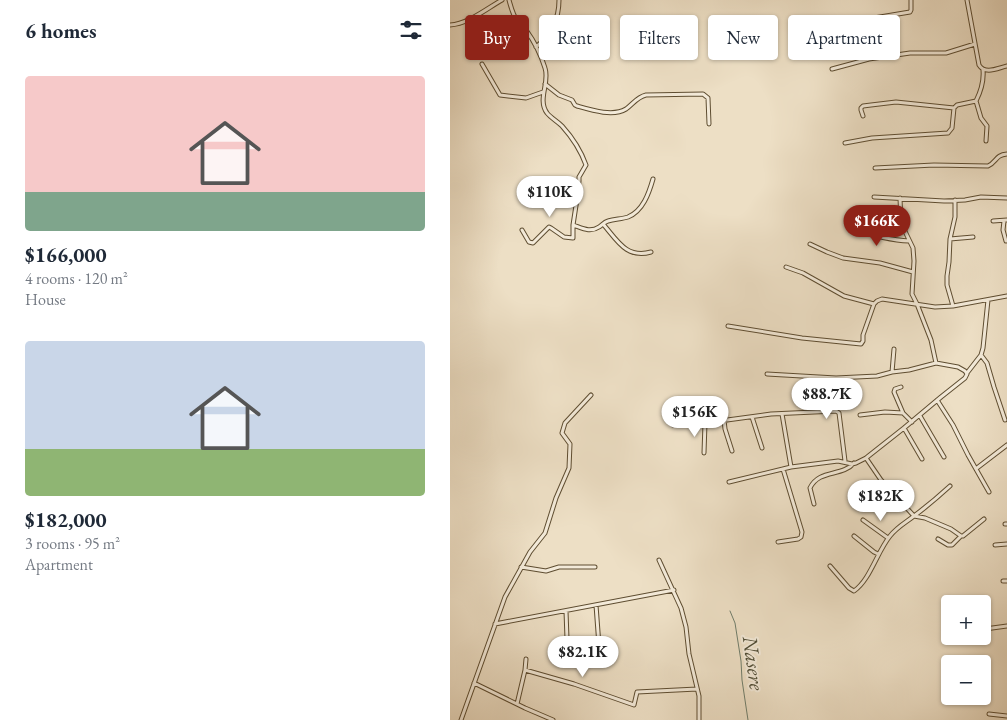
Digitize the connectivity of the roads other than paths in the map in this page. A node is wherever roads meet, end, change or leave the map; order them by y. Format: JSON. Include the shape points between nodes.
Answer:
{"nodes":[{"id":1,"x":502,"y":0,"type":"edge"},
{"id":2,"x":509,"y":0,"type":"edge"},
{"id":3,"x":559,"y":0,"type":"edge"},
{"id":4,"x":910,"y":0,"type":"edge"},
{"id":5,"x":967,"y":0,"type":"edge"},
{"id":6,"x":890,"y":15,"type":"edge"},
{"id":7,"x":450,"y":25,"type":"edge"},
{"id":8,"x":975,"y":44,"type":"junction"},
{"id":9,"x":536,"y":47,"type":"junction"},
{"id":10,"x":482,"y":64,"type":"dead end"},
{"id":11,"x":1007,"y":66,"type":"edge"},
{"id":12,"x":832,"y":69,"type":"dead end"},
{"id":13,"x":983,"y":70,"type":"junction"},
{"id":14,"x":545,"y":84,"type":"junction"},
{"id":15,"x":543,"y":92,"type":"junction"},
{"id":16,"x":976,"y":101,"type":"junction"},
{"id":17,"x":954,"y":108,"type":"junction"},
{"id":18,"x":863,"y":116,"type":"dead end"},
{"id":19,"x":709,"y":124,"type":"dead end"},
{"id":20,"x":986,"y":141,"type":"dead end"},
{"id":21,"x":845,"y":143,"type":"dead end"},
{"id":22,"x":1007,"y":154,"type":"edge"},
{"id":23,"x":875,"y":168,"type":"dead end"},
{"id":24,"x":653,"y":179,"type":"dead end"},
{"id":25,"x":874,"y":197,"type":"dead end"},
{"id":26,"x":900,"y":198,"type":"junction"},
{"id":27,"x":1007,"y":198,"type":"edge"},
{"id":28,"x":955,"y":200,"type":"junction"},
{"id":29,"x":993,"y":221,"type":"dead end"},
{"id":30,"x":1005,"y":221,"type":"edge"},
{"id":31,"x":603,"y":224,"type":"junction"},
{"id":32,"x":572,"y":225,"type":"junction"},
{"id":33,"x":850,"y":229,"type":"dead end"},
{"id":34,"x":522,"y":230,"type":"dead end"},
{"id":35,"x":973,"y":237,"type":"dead end"},
{"id":36,"x":950,"y":238,"type":"junction"},
{"id":37,"x":909,"y":240,"type":"junction"},
{"id":38,"x":1006,"y":241,"type":"edge"},
{"id":39,"x":810,"y":244,"type":"dead end"},
{"id":40,"x":652,"y":252,"type":"dead end"},
{"id":41,"x":786,"y":267,"type":"dead end"},
{"id":42,"x":913,"y":272,"type":"junction"},
{"id":43,"x":1007,"y":296,"type":"edge"},
{"id":44,"x":988,"y":300,"type":"junction"},
{"id":45,"x":874,"y":304,"type":"junction"},
{"id":46,"x":917,"y":304,"type":"junction"},
{"id":47,"x":953,"y":306,"type":"junction"},
{"id":48,"x":728,"y":326,"type":"dead end"},
{"id":49,"x":894,"y":349,"type":"dead end"},
{"id":50,"x":981,"y":355,"type":"junction"},
{"id":51,"x":936,"y":363,"type":"junction"},
{"id":52,"x":892,"y":372,"type":"junction"},
{"id":53,"x":967,"y":373,"type":"junction"},
{"id":54,"x":767,"y":374,"type":"dead end"},
{"id":55,"x":901,"y":387,"type":"dead end"},
{"id":56,"x":591,"y":395,"type":"dead end"},
{"id":57,"x":937,"y":400,"type":"junction"},
{"id":58,"x":903,"y":413,"type":"junction"},
{"id":59,"x":782,"y":414,"type":"junction"},
{"id":60,"x":860,"y":415,"type":"dead end"},
{"id":61,"x":920,"y":416,"type":"junction"},
{"id":62,"x":752,"y":417,"type":"junction"},
{"id":63,"x":724,"y":420,"type":"junction"},
{"id":64,"x":1005,"y":420,"type":"dead end"},
{"id":65,"x":912,"y":422,"type":"junction"},
{"id":66,"x":705,"y":423,"type":"junction"},
{"id":67,"x":673,"y":425,"type":"dead end"},
{"id":68,"x":904,"y":428,"type":"junction"},
{"id":69,"x":1007,"y":445,"type":"edge"},
{"id":70,"x":762,"y":448,"type":"dead end"},
{"id":71,"x":732,"y":451,"type":"dead end"},
{"id":72,"x":704,"y":454,"type":"dead end"},
{"id":73,"x":866,"y":458,"type":"junction"},
{"id":74,"x":944,"y":458,"type":"dead end"},
{"id":75,"x":922,"y":459,"type":"dead end"},
{"id":76,"x":844,"y":461,"type":"junction"},
{"id":77,"x":854,"y":463,"type":"junction"},
{"id":78,"x":791,"y":466,"type":"junction"},
{"id":79,"x":783,"y":468,"type":"junction"},
{"id":80,"x":977,"y":468,"type":"junction"},
{"id":81,"x":729,"y":482,"type":"dead end"},
{"id":82,"x":950,"y":486,"type":"dead end"},
{"id":83,"x":990,"y":492,"type":"dead end"},
{"id":84,"x":814,"y":504,"type":"dead end"},
{"id":85,"x":914,"y":516,"type":"junction"},
{"id":86,"x":984,"y":519,"type":"dead end"},
{"id":87,"x":863,"y":520,"type":"dead end"},
{"id":88,"x":854,"y":536,"type":"dead end"},
{"id":89,"x":961,"y":536,"type":"junction"},
{"id":90,"x":888,"y":538,"type":"junction"},
{"id":91,"x":938,"y":539,"type":"dead end"},
{"id":92,"x":778,"y":542,"type":"dead end"},
{"id":93,"x":1007,"y":544,"type":"edge"},
{"id":94,"x":995,"y":545,"type":"dead end"},
{"id":95,"x":878,"y":554,"type":"junction"},
{"id":96,"x":659,"y":560,"type":"dead end"},
{"id":97,"x":830,"y":566,"type":"dead end"},
{"id":98,"x":521,"y":567,"type":"junction"},
{"id":99,"x":595,"y":567,"type":"dead end"},
{"id":100,"x":674,"y":590,"type":"junction"},
{"id":101,"x":596,"y":605,"type":"junction"},
{"id":102,"x":566,"y":610,"type":"junction"},
{"id":103,"x":495,"y":624,"type":"junction"},
{"id":104,"x":1007,"y":626,"type":"edge"},
{"id":105,"x":991,"y":628,"type":"edge"},
{"id":106,"x":566,"y":639,"type":"dead end"},
{"id":107,"x":526,"y":659,"type":"dead end"},
{"id":108,"x":600,"y":659,"type":"dead end"},
{"id":109,"x":526,"y":670,"type":"junction"},
{"id":110,"x":474,"y":682,"type":"junction"},
{"id":111,"x":698,"y":690,"type":"junction"},
{"id":112,"x":517,"y":704,"type":"junction"},
{"id":113,"x":989,"y":714,"type":"dead end"},
{"id":114,"x":1007,"y":716,"type":"edge"},
{"id":115,"x":461,"y":720,"type":"edge"},
{"id":116,"x":553,"y":720,"type":"edge"},
{"id":117,"x":699,"y":720,"type":"edge"}],
"edges":[{"from":1,"to":7,"type":"street","via":[[468,20]]},
{"from":2,"to":9,"type":"street","via":[[517,21]]},
{"from":3,"to":9,"type":"street","via":[[558,18]]},
{"from":4,"to":6,"type":"street","via":[[910,12]]},
{"from":5,"to":8,"type":"street"},
{"from":8,"to":12,"type":"street","via":[[946,53],[910,53]]},
{"from":8,"to":13,"type":"street","via":[[979,66]]},
{"from":9,"to":14,"type":"street","via":[[546,72]]},
{"from":10,"to":15,"type":"street","via":[[500,95],[526,98]]},
{"from":11,"to":13,"type":"street"},
{"from":13,"to":16,"type":"street","via":[[984,78]]},
{"from":14,"to":15,"type":"street"},
{"from":14,"to":19,"type":"street","via":[[577,106],[605,112],[620,112],[646,95],[703,94],[708,98]]},
{"from":15,"to":32,"type":"street","via":[[546,112],[568,133],[586,165],[579,177]]},
{"from":16,"to":17,"type":"street"},
{"from":16,"to":20,"type":"street","via":[[986,126]]},
{"from":17,"to":18,"type":"street","via":[[896,102],[863,106]]},
{"from":17,"to":21,"type":"street","via":[[952,128],[948,132]]},
{"from":22,"to":23,"type":"street","via":[[998,156],[988,166],[934,164]]},
{"from":24,"to":31,"type":"street","via":[[644,202],[635,212]]},
{"from":25,"to":26,"type":"street"},
{"from":26,"to":28,"type":"street"},
{"from":26,"to":37,"type":"street","via":[[901,223]]},
{"from":27,"to":28,"type":"street"},
{"from":28,"to":36,"type":"street"},
{"from":29,"to":30,"type":"street"},
{"from":30,"to":38,"type":"street"},
{"from":31,"to":32,"type":"street","via":[[590,231]]},
{"from":31,"to":40,"type":"street","via":[[624,248],[640,254]]},
{"from":32,"to":34,"type":"street","via":[[573,238],[564,237],[549,227],[533,243]]},
{"from":33,"to":37,"type":"street","via":[[887,239]]},
{"from":35,"to":36,"type":"street"},
{"from":36,"to":47,"type":"street","via":[[947,285]]},
{"from":37,"to":42,"type":"street"},
{"from":39,"to":42,"type":"street","via":[[843,258]]},
{"from":41,"to":45,"type":"street","via":[[844,296]]},
{"from":42,"to":46,"type":"street","via":[[912,294]]},
{"from":43,"to":44,"type":"street"},
{"from":44,"to":47,"type":"street"},
{"from":44,"to":50,"type":"street"},
{"from":45,"to":46,"type":"street","via":[[882,299]]},
{"from":45,"to":48,"type":"street","via":[[861,344]]},
{"from":46,"to":47,"type":"street"},
{"from":46,"to":51,"type":"street"},
{"from":49,"to":52,"type":"street"},
{"from":50,"to":53,"type":"street"},
{"from":50,"to":64,"type":"street","via":[[987,362]]},
{"from":51,"to":52,"type":"street"},
{"from":51,"to":53,"type":"street","via":[[958,367]]},
{"from":52,"to":54,"type":"street","via":[[836,378]]},
{"from":53,"to":57,"type":"street"},
{"from":55,"to":58,"type":"street","via":[[894,390]]},
{"from":56,"to":98,"type":"street","via":[[565,423],[562,433],[570,444],[569,468],[545,533]]},
{"from":57,"to":61,"type":"street"},
{"from":57,"to":80,"type":"street"},
{"from":58,"to":60,"type":"street"},
{"from":58,"to":65,"type":"street"},
{"from":59,"to":62,"type":"street"},
{"from":59,"to":76,"type":"street","via":[[838,411]]},
{"from":59,"to":78,"type":"street"},
{"from":61,"to":65,"type":"street"},
{"from":61,"to":74,"type":"street"},
{"from":62,"to":63,"type":"street"},
{"from":62,"to":70,"type":"street"},
{"from":63,"to":66,"type":"street"},
{"from":63,"to":71,"type":"street"},
{"from":65,"to":68,"type":"street"},
{"from":66,"to":67,"type":"street"},
{"from":66,"to":72,"type":"street"},
{"from":68,"to":73,"type":"street"},
{"from":68,"to":75,"type":"street"},
{"from":69,"to":80,"type":"street"},
{"from":73,"to":77,"type":"street"},
{"from":73,"to":85,"type":"street"},
{"from":76,"to":77,"type":"street"},
{"from":76,"to":78,"type":"street"},
{"from":77,"to":84,"type":"street","via":[[848,469],[821,476],[814,482],[810,488]]},
{"from":78,"to":79,"type":"street"},
{"from":79,"to":81,"type":"street"},
{"from":79,"to":92,"type":"street","via":[[802,532],[798,539]]},
{"from":80,"to":83,"type":"street"},
{"from":82,"to":85,"type":"street"},
{"from":85,"to":89,"type":"street","via":[[951,529]]},
{"from":85,"to":90,"type":"street"},
{"from":86,"to":89,"type":"street"},
{"from":87,"to":90,"type":"street"},
{"from":88,"to":95,"type":"street"},
{"from":89,"to":91,"type":"street","via":[[952,545]]},
{"from":90,"to":95,"type":"street"},
{"from":93,"to":94,"type":"street"},
{"from":95,"to":97,"type":"street","via":[[854,591]]},
{"from":96,"to":100,"type":"street"},
{"from":98,"to":99,"type":"street","via":[[546,571],[559,567]]},
{"from":98,"to":103,"type":"street"},
{"from":100,"to":101,"type":"street"},
{"from":100,"to":111,"type":"street","via":[[686,627]]},
{"from":101,"to":102,"type":"street"},
{"from":101,"to":108,"type":"street"},
{"from":102,"to":103,"type":"street"},
{"from":102,"to":106,"type":"street"},
{"from":103,"to":110,"type":"street"},
{"from":104,"to":105,"type":"street"},
{"from":107,"to":109,"type":"street"},
{"from":109,"to":111,"type":"street","via":[[634,705],[637,692]]},
{"from":109,"to":112,"type":"street"},
{"from":110,"to":112,"type":"street"},
{"from":110,"to":115,"type":"street"},
{"from":111,"to":117,"type":"street"},
{"from":112,"to":116,"type":"street"},
{"from":113,"to":114,"type":"street"}]}
